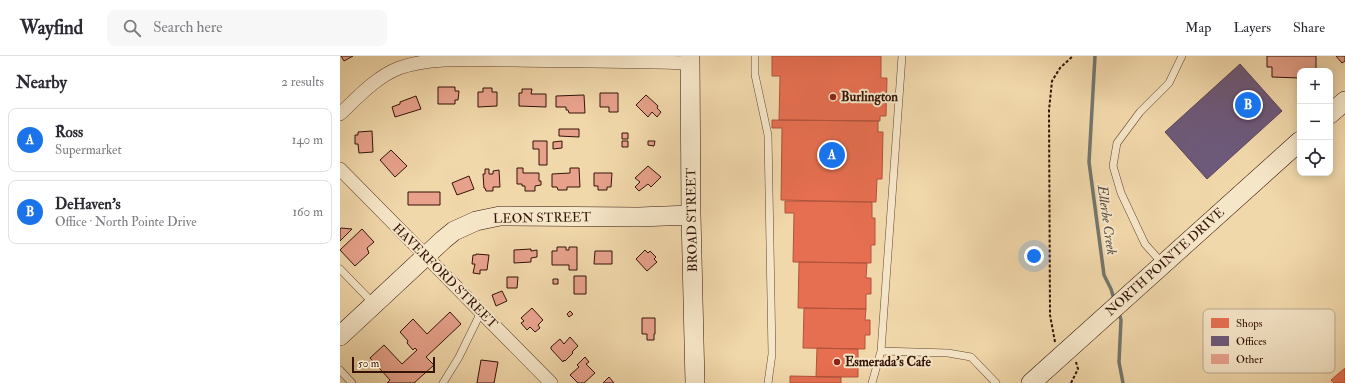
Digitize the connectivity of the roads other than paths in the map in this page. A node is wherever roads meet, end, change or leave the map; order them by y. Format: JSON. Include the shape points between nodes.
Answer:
{"nodes":[{"id":1,"x":756,"y":56,"type":"edge"},
{"id":2,"x":902,"y":56,"type":"edge"},
{"id":3,"x":1182,"y":56,"type":"edge"},
{"id":4,"x":690,"y":59,"type":"edge"},
{"id":5,"x":1345,"y":101,"type":"edge"},
{"id":6,"x":1333,"y":111,"type":"edge"},
{"id":7,"x":340,"y":114,"type":"edge"},
{"id":8,"x":1297,"y":144,"type":"edge"},
{"id":9,"x":340,"y":169,"type":"edge"},
{"id":10,"x":691,"y":215,"type":"junction"},
{"id":11,"x":426,"y":256,"type":"junction"},
{"id":12,"x":1163,"y":264,"type":"junction"},
{"id":13,"x":340,"y":269,"type":"edge"},
{"id":14,"x":374,"y":304,"type":"junction"},
{"id":15,"x":481,"y":312,"type":"junction"},
{"id":16,"x":340,"y":336,"type":"edge"},
{"id":17,"x":881,"y":351,"type":"junction"},
{"id":18,"x":340,"y":370,"type":"edge"},
{"id":19,"x":352,"y":383,"type":"edge"},
{"id":20,"x":443,"y":383,"type":"edge"},
{"id":21,"x":551,"y":383,"type":"edge"},
{"id":22,"x":695,"y":383,"type":"edge"},
{"id":23,"x":768,"y":383,"type":"edge"},
{"id":24,"x":872,"y":383,"type":"edge"},
{"id":25,"x":996,"y":383,"type":"edge"},
{"id":26,"x":1031,"y":383,"type":"edge"}],
"edges":[{"from":1,"to":23,"type":"lane","via":[[755,74],[768,135],[772,354]]},
{"from":2,"to":17,"type":"lane"},
{"from":3,"to":12,"type":"lane","via":[[1168,83],[1140,112],[1117,143],[1114,166],[1121,193],[1145,244]]},
{"from":4,"to":7,"type":"street","via":[[428,61],[399,68],[380,78]]},
{"from":4,"to":10,"type":"main road","name":"BROAD STREET"},
{"from":5,"to":6,"type":"main road"},
{"from":8,"to":12,"type":"main road","name":"NORTH POINTE DRIVE"},
{"from":9,"to":11,"type":"street","name":"HAVERFORD STREET"},
{"from":10,"to":11,"type":"main road","name":"LEON STREET","via":[[486,218],[454,231]]},
{"from":10,"to":22,"type":"main road","name":"BROAD STREET"},
{"from":11,"to":14,"type":"main road","name":"LEON STREET"},
{"from":11,"to":15,"type":"street","name":"HAVERFORD STREET"},
{"from":12,"to":26,"type":"main road","name":"NORTH POINTE DRIVE"},
{"from":13,"to":14,"type":"lane"},
{"from":14,"to":16,"type":"main road","name":"LEON STREET"},
{"from":15,"to":20,"type":"lane"},
{"from":15,"to":21,"type":"street","name":"HAVERFORD STREET"},
{"from":17,"to":24,"type":"lane"},
{"from":17,"to":25,"type":"lane","via":[[948,353],[971,357]]},
{"from":18,"to":19,"type":"lane"}]}
